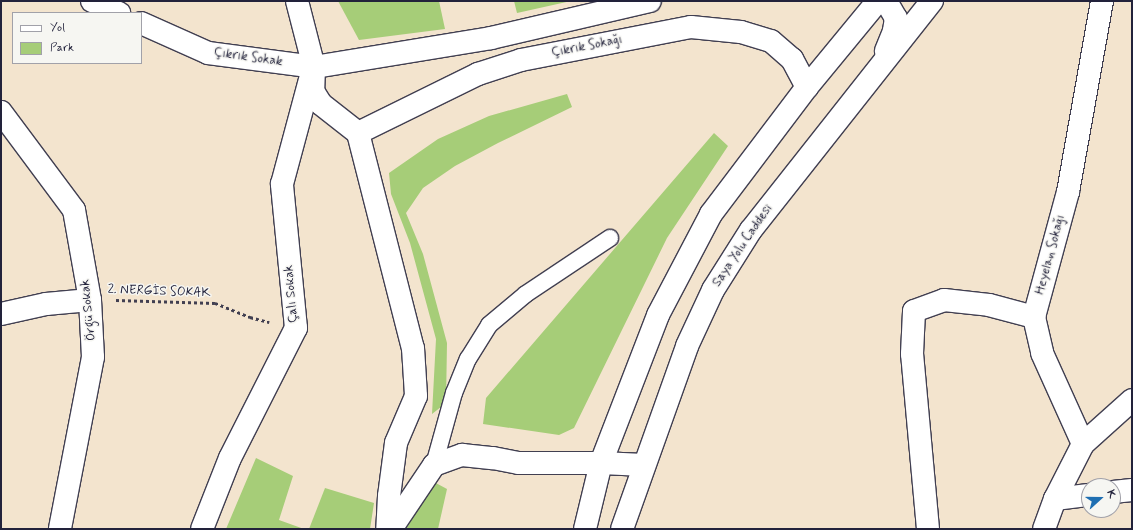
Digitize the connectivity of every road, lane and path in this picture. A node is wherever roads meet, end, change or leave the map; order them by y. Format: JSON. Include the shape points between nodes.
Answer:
{"nodes":[{"id":1,"x":92,"y":1,"type":"edge"},
{"id":2,"x":297,"y":1,"type":"edge"},
{"id":3,"x":650,"y":1,"type":"edge"},
{"id":4,"x":878,"y":1,"type":"edge"},
{"id":5,"x":886,"y":1,"type":"edge"},
{"id":6,"x":932,"y":1,"type":"edge"},
{"id":7,"x":1102,"y":1,"type":"edge"},
{"id":8,"x":117,"y":12,"type":"edge"},
{"id":9,"x":142,"y":23,"type":"edge"},
{"id":10,"x":314,"y":67,"type":"junction"},
{"id":11,"x":880,"y":67,"type":"junction"},
{"id":12,"x":808,"y":87,"type":"junction"},
{"id":13,"x":1,"y":112,"type":"edge"},
{"id":14,"x":358,"y":133,"type":"junction"},
{"id":15,"x":610,"y":238,"type":"dead end"},
{"id":16,"x":90,"y":300,"type":"junction"},
{"id":17,"x":1,"y":314,"type":"edge"},
{"id":18,"x":1034,"y":317,"type":"junction"},
{"id":19,"x":296,"y":328,"type":"junction"},
{"id":20,"x":1132,"y":400,"type":"edge"},
{"id":21,"x":1083,"y":444,"type":"junction"},
{"id":22,"x":601,"y":464,"type":"junction"},
{"id":23,"x":434,"y":465,"type":"junction"},
{"id":24,"x":644,"y":465,"type":"junction"},
{"id":25,"x":1132,"y":490,"type":"edge"},
{"id":26,"x":1121,"y":491,"type":"edge"},
{"id":27,"x":1081,"y":496,"type":"edge"},
{"id":28,"x":1055,"y":499,"type":"junction"},
{"id":29,"x":60,"y":529,"type":"edge"},
{"id":30,"x":202,"y":529,"type":"edge"},
{"id":31,"x":387,"y":529,"type":"edge"},
{"id":32,"x":391,"y":529,"type":"edge"},
{"id":33,"x":585,"y":529,"type":"edge"},
{"id":34,"x":622,"y":529,"type":"edge"},
{"id":35,"x":928,"y":529,"type":"edge"},
{"id":36,"x":1044,"y":529,"type":"edge"}],
"edges":[{"from":1,"to":8,"type":"street"},
{"from":2,"to":10,"type":"street"},
{"from":3,"to":10,"type":"street","name":"Çıkrık Sokak","via":[[491,38]]},
{"from":4,"to":12,"type":"street"},
{"from":5,"to":11,"type":"street","via":[[896,18]]},
{"from":6,"to":11,"type":"street","name":"Saya Yolu Caddesi"},
{"from":7,"to":18,"type":"street","name":"Heyelan Sokağı","via":[[1068,192]]},
{"from":9,"to":10,"type":"street","name":"Çıkrık Sokak","via":[[208,53]]},
{"from":10,"to":14,"type":"street","via":[[313,90],[322,104]]},
{"from":10,"to":19,"type":"street","name":"Çalı Sokak","via":[[282,184]]},
{"from":11,"to":24,"type":"street","name":"Saya Yolu Caddesi","via":[[751,230],[713,290],[687,346]]},
{"from":12,"to":14,"type":"street","name":"Çıkrık Sokağı","via":[[792,59],[771,41],[741,32],[691,27],[520,60],[478,74]]},
{"from":12,"to":22,"type":"street","via":[[711,214],[658,315]]},
{"from":13,"to":16,"type":"street","name":"Örgü Sokak","via":[[74,210]]},
{"from":14,"to":31,"type":"street","via":[[413,348],[416,396],[396,443],[388,496]]},
{"from":15,"to":23,"type":"lane","via":[[526,294],[489,325],[468,358],[454,393]]},
{"from":16,"to":17,"type":"street","via":[[46,304]]},
{"from":16,"to":19,"type":"path","name":"2. NERGİS SOKAK","via":[[215,303],[250,318]]},
{"from":16,"to":29,"type":"street","name":"Örgü Sokak","via":[[93,357]]},
{"from":18,"to":21,"type":"street","via":[[1042,353]]},
{"from":18,"to":35,"type":"street","via":[[989,305],[944,300],[914,311],[912,354]]},
{"from":19,"to":30,"type":"street","name":"Çalı Sokak","via":[[230,458]]},
{"from":20,"to":21,"type":"street"},
{"from":21,"to":28,"type":"street"},
{"from":22,"to":23,"type":"street","via":[[519,463],[462,455]]},
{"from":22,"to":24,"type":"street"},
{"from":22,"to":33,"type":"street"},
{"from":23,"to":32,"type":"street"},
{"from":24,"to":34,"type":"street","name":"Saya Yolu Caddesi"},
{"from":25,"to":26,"type":"street"},
{"from":27,"to":28,"type":"street"},
{"from":28,"to":36,"type":"street"}]}
